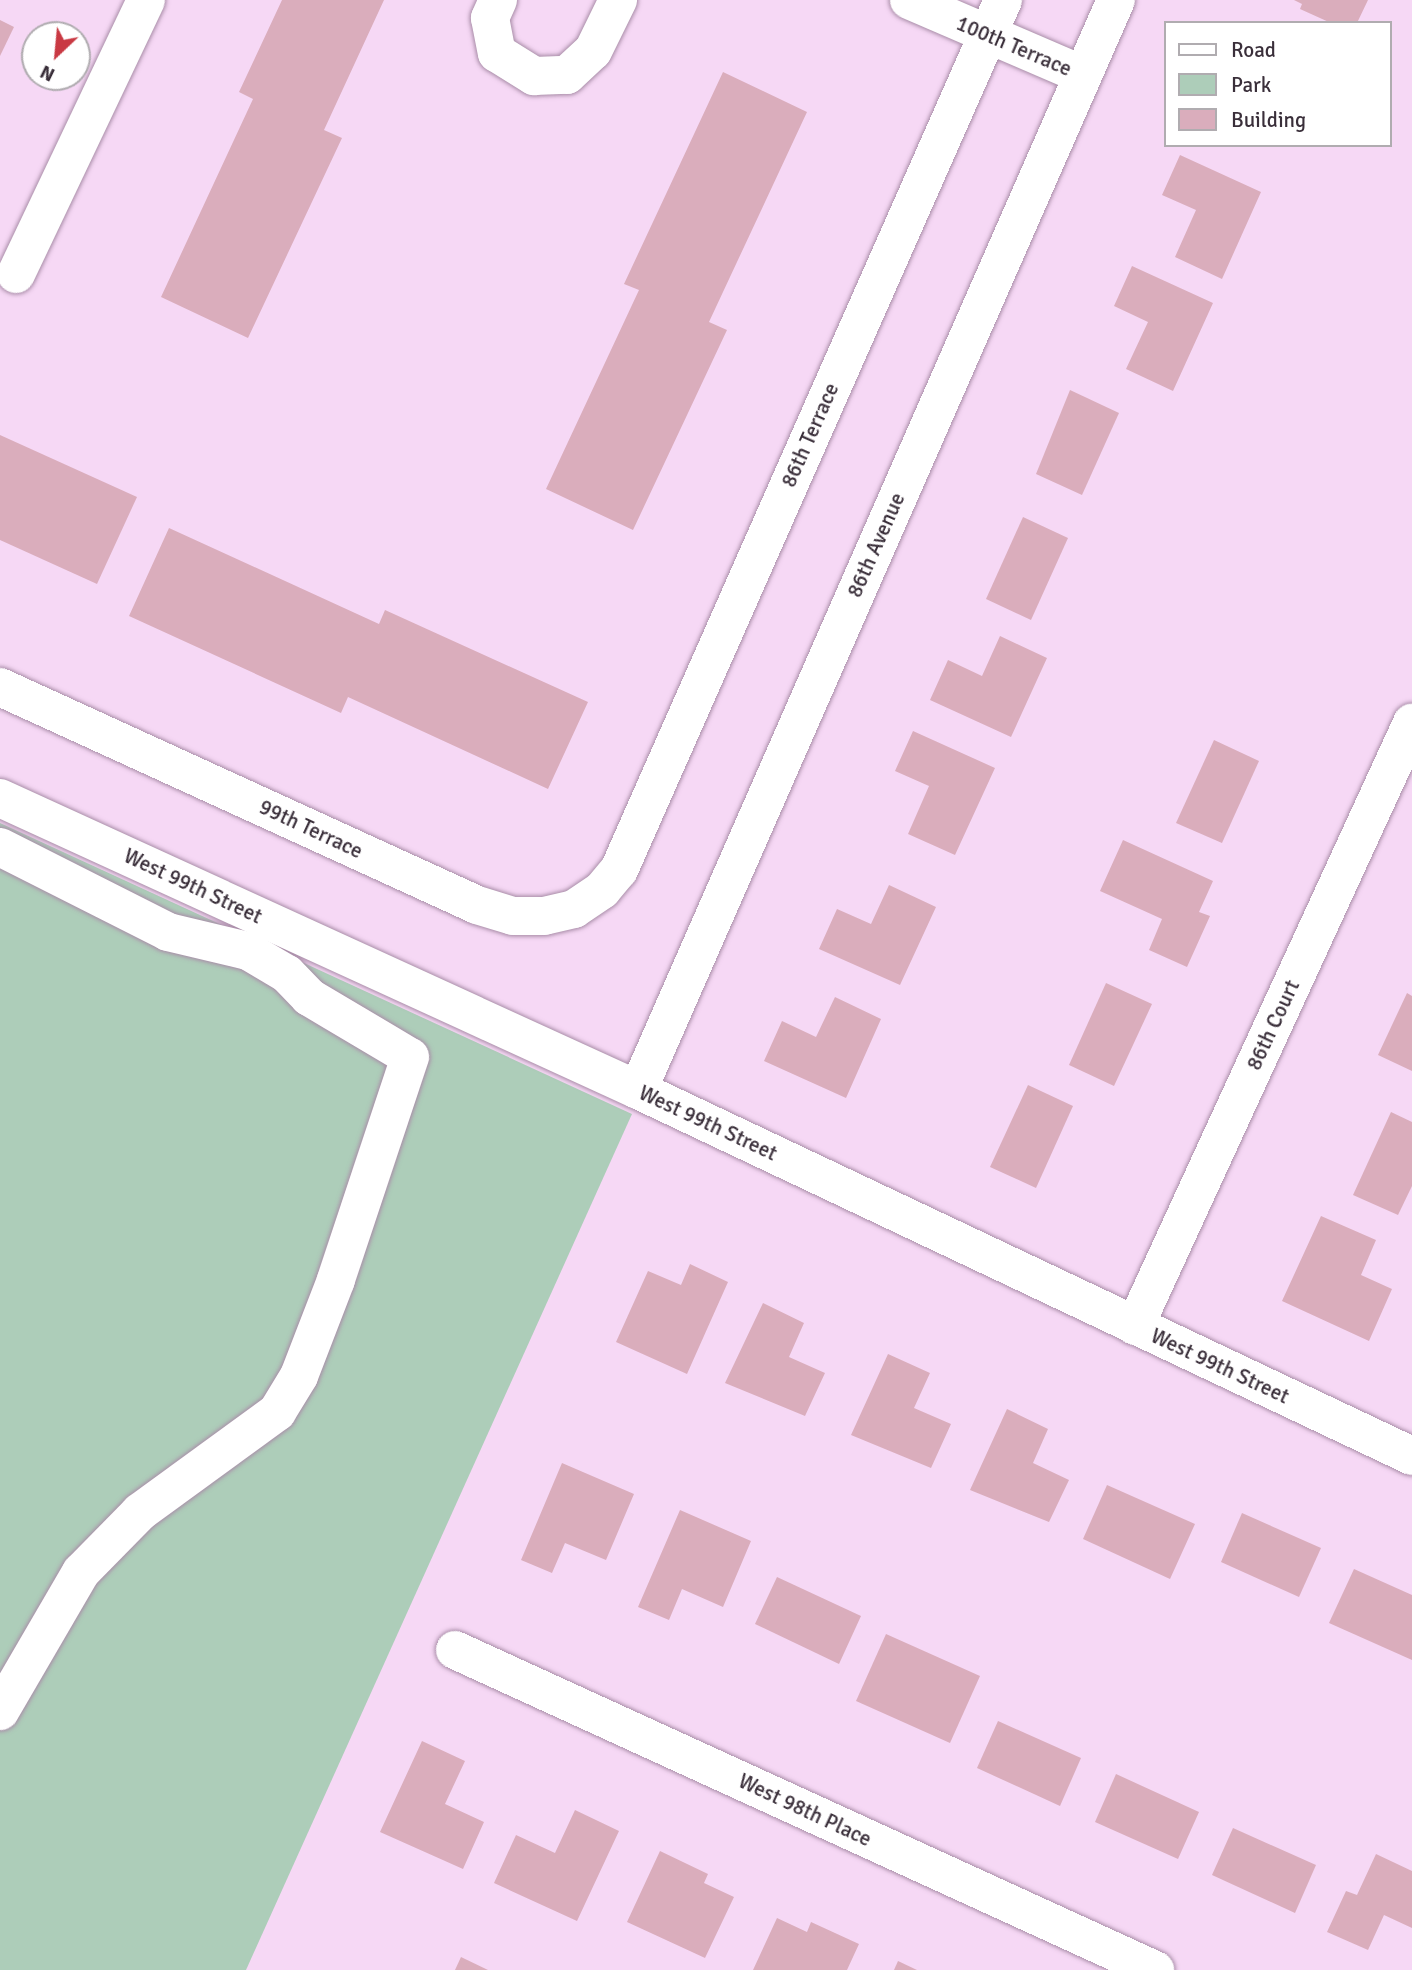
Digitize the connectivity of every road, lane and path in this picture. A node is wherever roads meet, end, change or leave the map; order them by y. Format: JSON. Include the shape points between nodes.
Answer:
{"nodes":[{"id":1,"x":146,"y":0,"type":"edge"},
{"id":2,"x":498,"y":0,"type":"edge"},
{"id":3,"x":618,"y":0,"type":"edge"},
{"id":4,"x":909,"y":0,"type":"edge"},
{"id":5,"x":1003,"y":0,"type":"edge"},
{"id":6,"x":1116,"y":0,"type":"edge"},
{"id":7,"x":987,"y":35,"type":"junction"},
{"id":8,"x":1081,"y":75,"type":"junction"},
{"id":9,"x":16,"y":274,"type":"dead end"},
{"id":10,"x":0,"y":687,"type":"edge"},
{"id":11,"x":1412,"y":723,"type":"edge"},
{"id":12,"x":0,"y":798,"type":"edge"},
{"id":13,"x":0,"y":847,"type":"edge"},
{"id":14,"x":619,"y":870,"type":"joint"},
{"id":15,"x":638,"y":1090,"type":"junction"},
{"id":16,"x":1135,"y":1326,"type":"junction"},
{"id":17,"x":1412,"y":1456,"type":"edge"},
{"id":18,"x":455,"y":1650,"type":"dead end"},
{"id":19,"x":0,"y":1710,"type":"edge"},
{"id":20,"x":1155,"y":1970,"type":"edge"}],
"edges":[{"from":1,"to":9,"type":"street"},
{"from":2,"to":3,"type":"street","via":[[490,18],[497,53],[534,76],[567,75],[593,51]]},
{"from":4,"to":7,"type":"street","name":"100th Terrace"},
{"from":5,"to":7,"type":"street","name":"86th Terrace"},
{"from":6,"to":8,"type":"street","name":"86th Avenue"},
{"from":7,"to":8,"type":"street","name":"100th Terrace"},
{"from":7,"to":14,"type":"street","name":"86th Terrace"},
{"from":8,"to":15,"type":"street","name":"86th Avenue"},
{"from":10,"to":14,"type":"street","name":"99th Terrace","via":[[477,905],[513,916],[574,909],[602,890]]},
{"from":11,"to":16,"type":"street","name":"86th Court"},
{"from":12,"to":15,"type":"street","name":"West 99th Street"},
{"from":13,"to":19,"type":"street","via":[[168,933],[248,951],[287,974],[309,997],[410,1057],[336,1280],[299,1376],[277,1412],[140,1512],[80,1572]]},
{"from":15,"to":16,"type":"street","name":"West 99th Street"},
{"from":16,"to":17,"type":"street","name":"West 99th Street"},
{"from":18,"to":20,"type":"street","name":"West 98th Place"}]}
